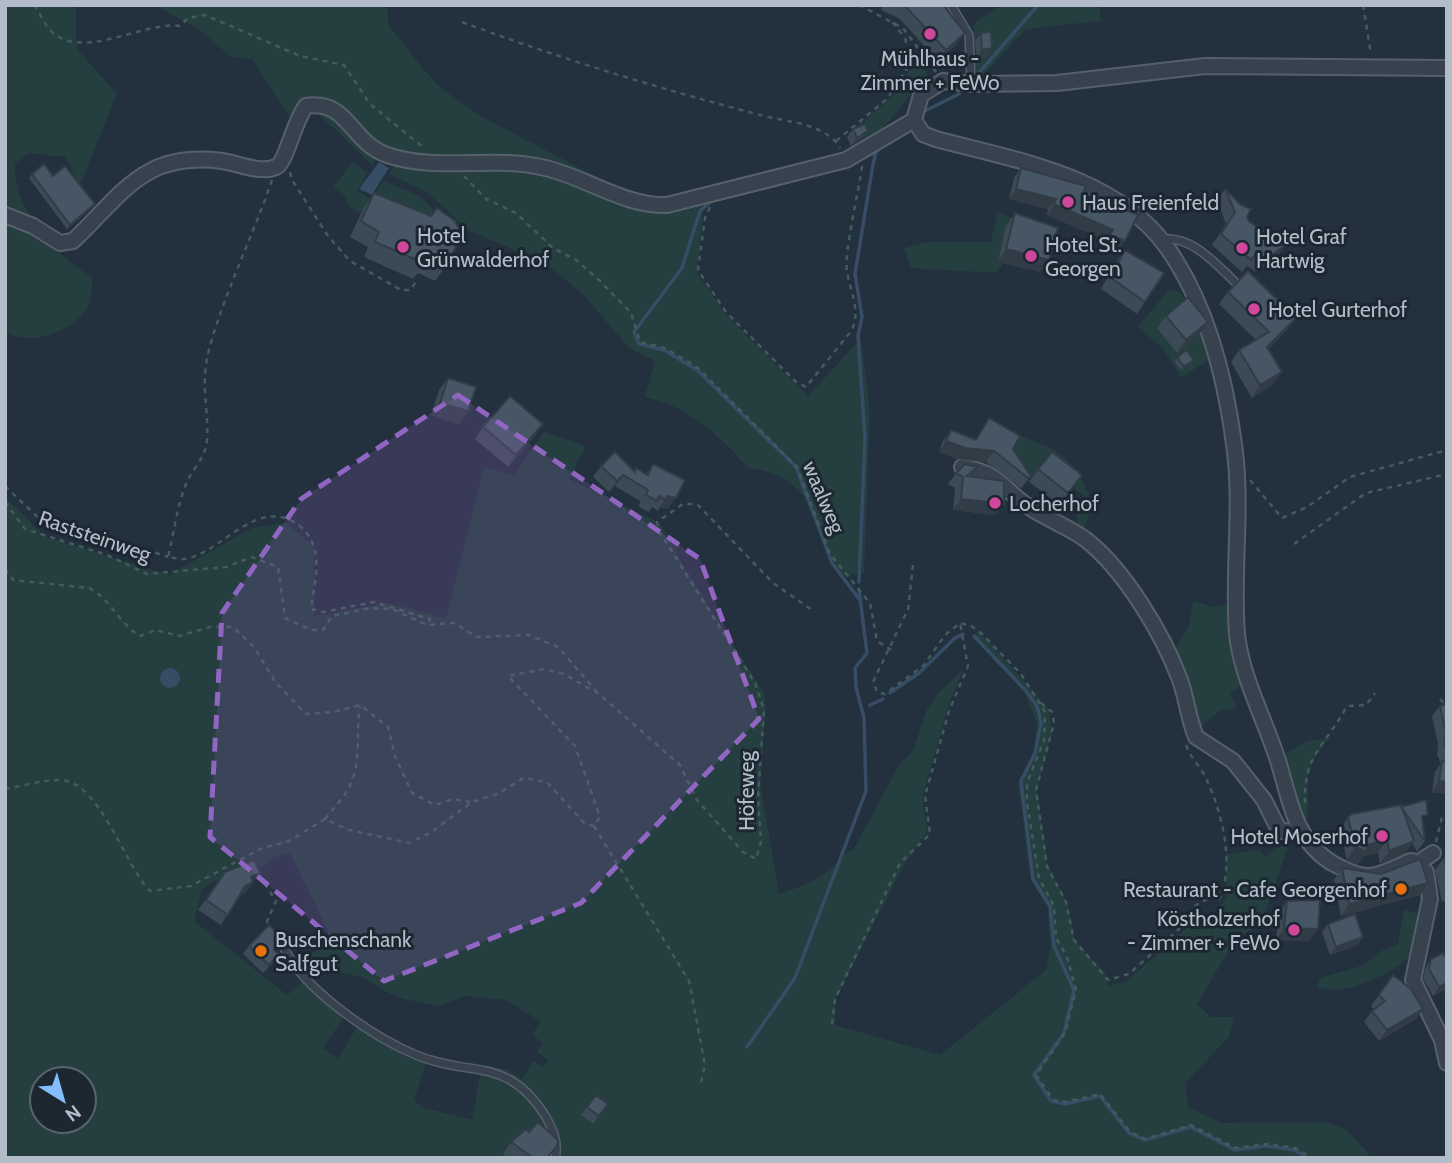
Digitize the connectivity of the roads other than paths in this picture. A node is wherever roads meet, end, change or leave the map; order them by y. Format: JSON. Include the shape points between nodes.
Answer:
{"nodes":[{"id":1,"x":951,"y":5,"type":"edge"},
{"id":2,"x":1447,"y":68,"type":"edge"},
{"id":3,"x":971,"y":84,"type":"junction"},
{"id":4,"x":914,"y":120,"type":"junction"},
{"id":5,"x":5,"y":215,"type":"edge"},
{"id":6,"x":1160,"y":240,"type":"junction"},
{"id":7,"x":1234,"y":281,"type":"edge"},
{"id":8,"x":962,"y":467,"type":"edge"},
{"id":9,"x":1299,"y":832,"type":"junction"},
{"id":10,"x":1433,"y":853,"type":"road end"},
{"id":11,"x":1418,"y":863,"type":"junction"},
{"id":12,"x":284,"y":948,"type":"edge"},
{"id":13,"x":1447,"y":1063,"type":"edge"},
{"id":14,"x":555,"y":1158,"type":"edge"}],
"edges":[{"from":1,"to":3,"type":"lane","via":[[969,35]]},
{"from":2,"to":3,"type":"street","via":[[1215,65],[1080,81]]},
{"from":3,"to":4,"type":"street","via":[[943,81],[921,95]]},
{"from":4,"to":5,"type":"street","via":[[846,160],[649,206],[538,166],[453,164],[391,156],[361,141],[340,113],[317,104],[306,106],[296,118],[283,168],[208,159],[173,162],[129,183],[66,242]]},
{"from":4,"to":6,"type":"street","via":[[923,134],[936,139],[1054,171],[1096,189],[1124,206]]},
{"from":6,"to":7,"type":"lane","via":[[1169,238],[1201,250]]},
{"from":6,"to":9,"type":"street","via":[[1188,282],[1203,317],[1225,399],[1238,475],[1237,635]]},
{"from":8,"to":9,"type":"street","via":[[1004,483],[1015,497],[1088,541],[1109,563],[1166,649],[1181,681],[1196,737],[1233,761],[1264,800],[1278,828]]},
{"from":9,"to":11,"type":"street","via":[[1321,856],[1367,877],[1411,861]]},
{"from":10,"to":11,"type":"street"},
{"from":11,"to":13,"type":"street","via":[[1426,872],[1430,900],[1413,980],[1442,1040]]},
{"from":12,"to":14,"type":"lane","via":[[292,965],[318,989],[396,1045],[438,1062],[513,1079],[548,1121],[556,1141]]}]}
